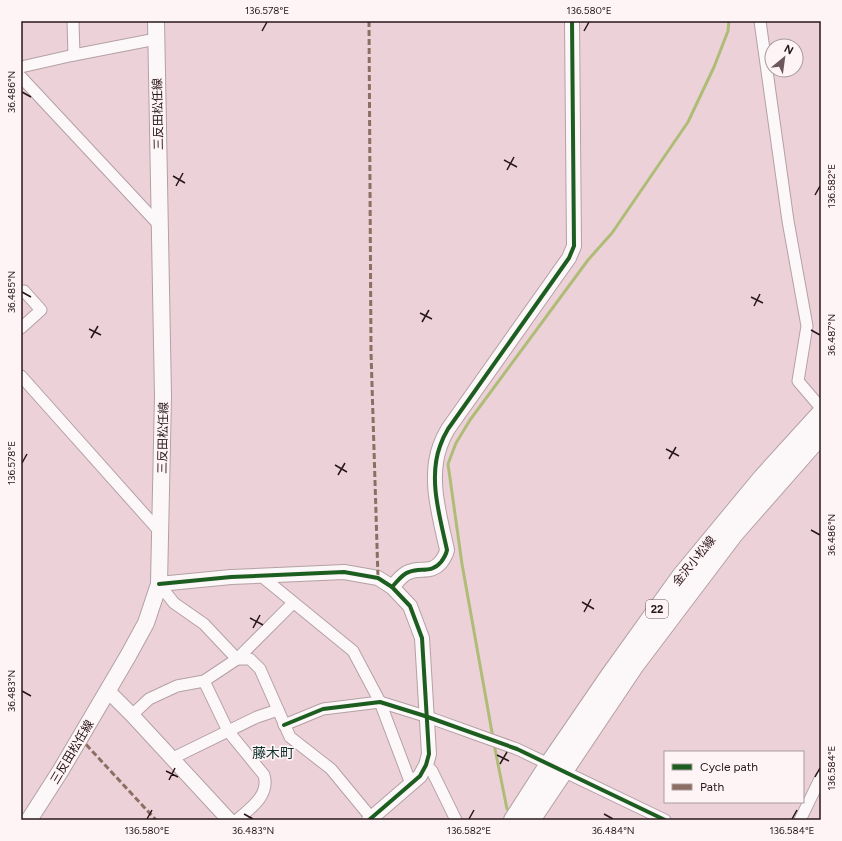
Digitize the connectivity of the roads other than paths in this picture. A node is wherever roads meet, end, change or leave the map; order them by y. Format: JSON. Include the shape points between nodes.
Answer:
{"nodes":[{"id":1,"x":73,"y":21,"type":"edge"},
{"id":2,"x":156,"y":21,"type":"edge"},
{"id":3,"x":572,"y":21,"type":"edge"},
{"id":4,"x":760,"y":21,"type":"edge"},
{"id":5,"x":156,"y":39,"type":"junction"},
{"id":6,"x":74,"y":55,"type":"junction"},
{"id":7,"x":21,"y":66,"type":"edge"},
{"id":8,"x":21,"y":78,"type":"edge"},
{"id":9,"x":160,"y":228,"type":"junction"},
{"id":10,"x":24,"y":291,"type":"dead end"},
{"id":11,"x":21,"y":328,"type":"edge"},
{"id":12,"x":21,"y":376,"type":"edge"},
{"id":13,"x":821,"y":408,"type":"edge"},
{"id":14,"x":821,"y":413,"type":"edge"},
{"id":15,"x":821,"y":435,"type":"edge"},
{"id":16,"x":161,"y":533,"type":"junction"},
{"id":17,"x":260,"y":575,"type":"junction"},
{"id":18,"x":159,"y":584,"type":"junction"},
{"id":19,"x":392,"y":587,"type":"junction"},
{"id":20,"x":293,"y":602,"type":"junction"},
{"id":21,"x":237,"y":659,"type":"junction"},
{"id":22,"x":204,"y":681,"type":"junction"},
{"id":23,"x":108,"y":691,"type":"junction"},
{"id":24,"x":380,"y":702,"type":"junction"},
{"id":25,"x":278,"y":710,"type":"junction"},
{"id":26,"x":132,"y":715,"type":"junction"},
{"id":27,"x":425,"y":716,"type":"junction"},
{"id":28,"x":284,"y":725,"type":"junction"},
{"id":29,"x":228,"y":731,"type":"junction"},
{"id":30,"x":173,"y":758,"type":"junction"},
{"id":31,"x":426,"y":765,"type":"junction"},
{"id":32,"x":556,"y":768,"type":"junction"},
{"id":33,"x":821,"y":777,"type":"edge"},
{"id":34,"x":411,"y":784,"type":"junction"},
{"id":35,"x":371,"y":819,"type":"edge"},
{"id":36,"x":29,"y":820,"type":"edge"},
{"id":37,"x":229,"y":820,"type":"edge"},
{"id":38,"x":237,"y":820,"type":"edge"},
{"id":39,"x":456,"y":820,"type":"edge"},
{"id":40,"x":513,"y":820,"type":"edge"},
{"id":41,"x":532,"y":820,"type":"edge"},
{"id":42,"x":665,"y":820,"type":"edge"},
{"id":43,"x":800,"y":820,"type":"edge"}],
"edges":[{"from":1,"to":6,"type":"street"},
{"from":2,"to":5,"type":"main road","name":"三反田松任線"},
{"from":3,"to":19,"type":"street","via":[[574,246],[569,258],[448,429],[440,446],[434,484],[446,556],[432,569],[409,572]]},
{"from":4,"to":13,"type":"street","via":[[788,221],[807,326],[798,381]]},
{"from":5,"to":6,"type":"street"},
{"from":5,"to":9,"type":"main road","name":"三反田松任線"},
{"from":6,"to":7,"type":"street"},
{"from":8,"to":9,"type":"street"},
{"from":9,"to":16,"type":"main road","name":"三反田松任線","via":[[163,396]]},
{"from":10,"to":11,"type":"street","via":[[40,310]]},
{"from":12,"to":16,"type":"street"},
{"from":14,"to":32,"type":"main road","name":"金沢小松線","number":"22","via":[[762,478],[681,576],[610,675]]},
{"from":15,"to":32,"type":"main road","name":"金沢小松線","number":"22","via":[[734,534]]},
{"from":16,"to":18,"type":"main road","name":"三反田松任線"},
{"from":17,"to":18,"type":"street"},
{"from":17,"to":19,"type":"street","via":[[344,572],[378,578]]},
{"from":17,"to":20,"type":"street"},
{"from":18,"to":21,"type":"street","via":[[174,603],[204,624]]},
{"from":18,"to":23,"type":"main road","name":"三反田松任線","via":[[146,623]]},
{"from":19,"to":27,"type":"street","via":[[410,606],[422,638]]},
{"from":20,"to":21,"type":"street"},
{"from":20,"to":24,"type":"street","via":[[352,651]]},
{"from":21,"to":22,"type":"street"},
{"from":21,"to":25,"type":"street","via":[[250,659],[260,669]]},
{"from":22,"to":26,"type":"street","via":[[177,686],[149,699]]},
{"from":22,"to":29,"type":"street"},
{"from":23,"to":26,"type":"street"},
{"from":23,"to":36,"type":"main road","name":"三反田松任線","via":[[62,770]]},
{"from":24,"to":27,"type":"street"},
{"from":24,"to":28,"type":"street","via":[[323,709]]},
{"from":24,"to":34,"type":"street"},
{"from":25,"to":28,"type":"street"},
{"from":25,"to":29,"type":"street","via":[[256,717]]},
{"from":26,"to":30,"type":"street"},
{"from":27,"to":31,"type":"street","via":[[429,754]]},
{"from":27,"to":32,"type":"street","via":[[508,745]]},
{"from":28,"to":35,"type":"street","via":[[290,737],[330,769]]},
{"from":29,"to":30,"type":"street"},
{"from":29,"to":38,"type":"street","via":[[266,780],[259,802]]},
{"from":30,"to":37,"type":"street"},
{"from":31,"to":34,"type":"street","via":[[420,776]]},
{"from":31,"to":39,"type":"street","via":[[432,771]]},
{"from":32,"to":40,"type":"main road","name":"金沢小松線","number":"22"},
{"from":32,"to":41,"type":"main road","name":"金沢小松線","number":"22"},
{"from":32,"to":42,"type":"street"},
{"from":33,"to":43,"type":"street"},
{"from":34,"to":35,"type":"street"}]}
